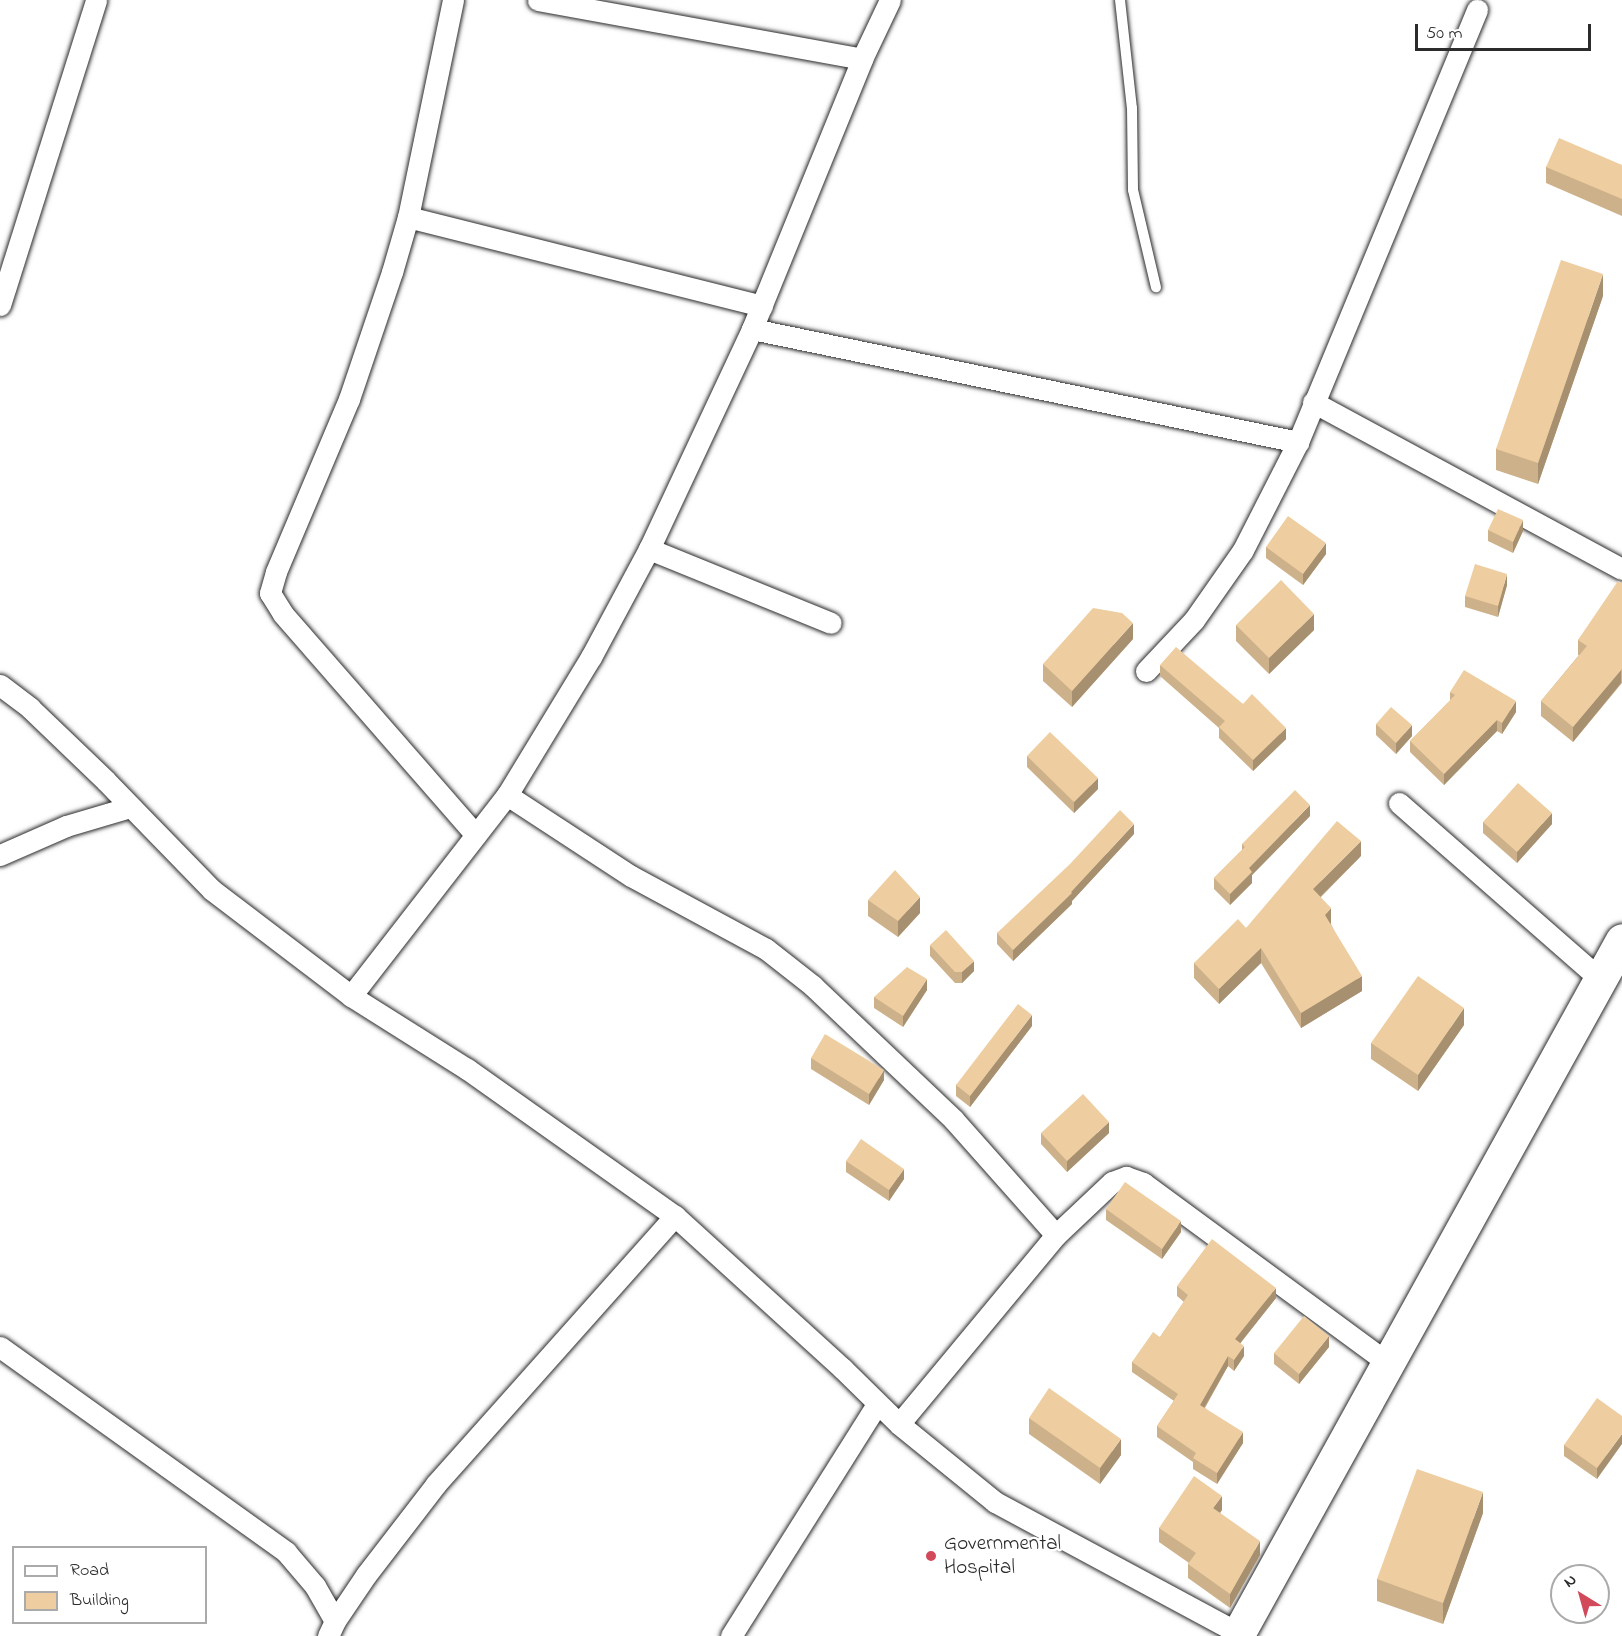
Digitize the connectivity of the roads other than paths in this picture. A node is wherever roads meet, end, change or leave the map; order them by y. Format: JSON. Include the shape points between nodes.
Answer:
{"nodes":[{"id":1,"x":96,"y":0,"type":"edge"},
{"id":2,"x":453,"y":0,"type":"edge"},
{"id":3,"x":538,"y":0,"type":"edge"},
{"id":4,"x":890,"y":0,"type":"edge"},
{"id":5,"x":1120,"y":0,"type":"edge"},
{"id":6,"x":1477,"y":10,"type":"dead end"},
{"id":7,"x":862,"y":59,"type":"junction"},
{"id":8,"x":408,"y":217,"type":"junction"},
{"id":9,"x":1156,"y":287,"type":"dead end"},
{"id":10,"x":0,"y":305,"type":"edge"},
{"id":11,"x":762,"y":306,"type":"junction"},
{"id":12,"x":752,"y":329,"type":"junction"},
{"id":13,"x":1313,"y":402,"type":"junction"},
{"id":14,"x":1298,"y":442,"type":"junction"},
{"id":15,"x":649,"y":549,"type":"junction"},
{"id":16,"x":1622,"y":569,"type":"edge"},
{"id":17,"x":831,"y":623,"type":"dead end"},
{"id":18,"x":1146,"y":671,"type":"dead end"},
{"id":19,"x":0,"y":685,"type":"edge"},
{"id":20,"x":507,"y":795,"type":"junction"},
{"id":21,"x":1400,"y":802,"type":"dead end"},
{"id":22,"x":130,"y":807,"type":"junction"},
{"id":23,"x":476,"y":835,"type":"junction"},
{"id":24,"x":0,"y":855,"type":"edge"},
{"id":25,"x":1622,"y":940,"type":"edge"},
{"id":26,"x":1602,"y":981,"type":"junction"},
{"id":27,"x":351,"y":996,"type":"junction"},
{"id":28,"x":675,"y":1216,"type":"junction"},
{"id":29,"x":1056,"y":1235,"type":"junction"},
{"id":30,"x":0,"y":1347,"type":"edge"},
{"id":31,"x":1389,"y":1364,"type":"junction"},
{"id":32,"x":877,"y":1404,"type":"junction"},
{"id":33,"x":899,"y":1424,"type":"junction"},
{"id":34,"x":331,"y":1628,"type":"edge"},
{"id":35,"x":1237,"y":1635,"type":"edge"},
{"id":36,"x":731,"y":1636,"type":"edge"}],
"edges":[{"from":1,"to":10,"type":"street"},
{"from":2,"to":8,"type":"street"},
{"from":3,"to":7,"type":"street"},
{"from":4,"to":7,"type":"street"},
{"from":5,"to":9,"type":"lane","via":[[1132,108],[1133,190]]},
{"from":6,"to":13,"type":"street"},
{"from":7,"to":11,"type":"street"},
{"from":8,"to":11,"type":"street"},
{"from":8,"to":23,"type":"street","via":[[349,399],[270,593],[283,614]]},
{"from":11,"to":12,"type":"street"},
{"from":12,"to":14,"type":"street"},
{"from":12,"to":15,"type":"street"},
{"from":13,"to":14,"type":"street"},
{"from":13,"to":16,"type":"street"},
{"from":14,"to":18,"type":"street","via":[[1243,550],[1194,620]]},
{"from":15,"to":17,"type":"street"},
{"from":15,"to":20,"type":"street","via":[[591,657]]},
{"from":19,"to":22,"type":"street","via":[[30,708]]},
{"from":20,"to":23,"type":"street"},
{"from":20,"to":29,"type":"street","via":[[631,876],[766,949],[813,986],[953,1119]]},
{"from":21,"to":26,"type":"street"},
{"from":22,"to":24,"type":"street","via":[[66,826]]},
{"from":22,"to":27,"type":"street","via":[[212,890]]},
{"from":23,"to":27,"type":"street"},
{"from":25,"to":26,"type":"main road"},
{"from":26,"to":31,"type":"main road"},
{"from":27,"to":28,"type":"street","via":[[467,1069]]},
{"from":28,"to":32,"type":"street"},
{"from":28,"to":34,"type":"street","via":[[436,1484]]},
{"from":29,"to":31,"type":"street","via":[[1112,1182],[1126,1177],[1143,1183]]},
{"from":29,"to":33,"type":"street"},
{"from":30,"to":34,"type":"street","via":[[286,1552],[315,1586]]},
{"from":31,"to":35,"type":"main road"},
{"from":32,"to":33,"type":"street"},
{"from":32,"to":36,"type":"street"},
{"from":33,"to":35,"type":"street","via":[[995,1502]]}]}
